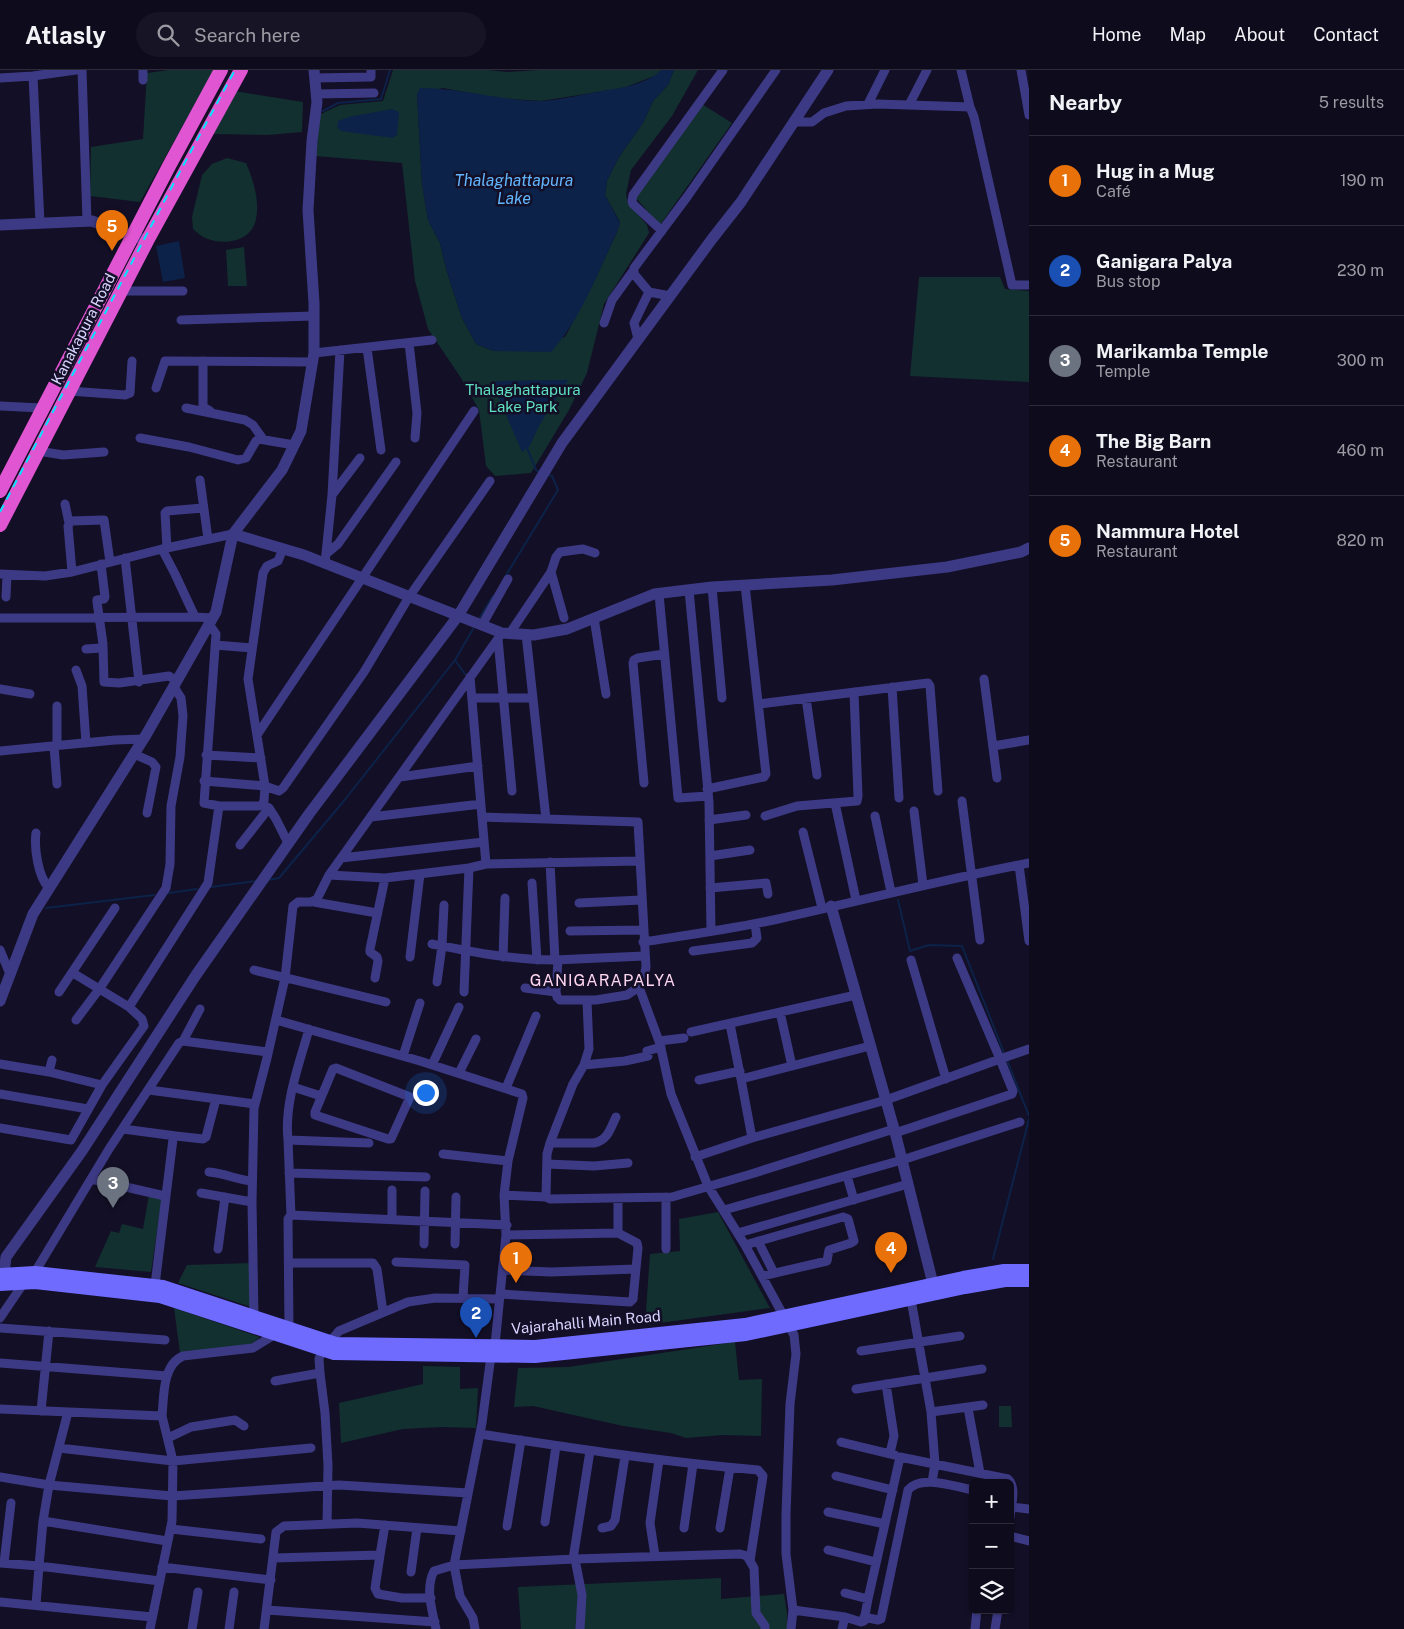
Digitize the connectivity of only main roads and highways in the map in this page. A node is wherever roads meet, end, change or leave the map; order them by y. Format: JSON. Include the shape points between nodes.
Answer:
{"nodes":[{"id":1,"x":221,"y":70,"type":"edge"},
{"id":2,"x":241,"y":70,"type":"edge"},
{"id":3,"x":1,"y":487,"type":"edge"},
{"id":4,"x":0,"y":525,"type":"edge"},
{"id":5,"x":1029,"y":1270,"type":"edge"},
{"id":6,"x":1,"y":1279,"type":"edge"},
{"id":7,"x":1029,"y":1281,"type":"edge"},
{"id":8,"x":934,"y":1289,"type":"junction"},
{"id":9,"x":326,"y":1347,"type":"junction"}],
"edges":[{"from":1,"to":3,"type":"highway","name":"Kanakapura Road"},
{"from":2,"to":4,"type":"highway","name":"Kanakapura Road","via":[[147,241]]},
{"from":5,"to":8,"type":"main road","name":"Vajarahalli Main Road","via":[[1004,1270]]},
{"from":6,"to":9,"type":"main road","name":"Vajarahalli Main Road","via":[[160,1297],[274,1335]]},
{"from":6,"to":9,"type":"main road","name":"Vajarahalli Main Road","via":[[35,1272],[155,1285],[289,1329]]},
{"from":7,"to":8,"type":"main road","name":"Vajarahalli Main Road"},
{"from":8,"to":9,"type":"main road","name":"Vajarahalli Main Road","via":[[787,1321],[535,1346],[493,1350]]}]}
